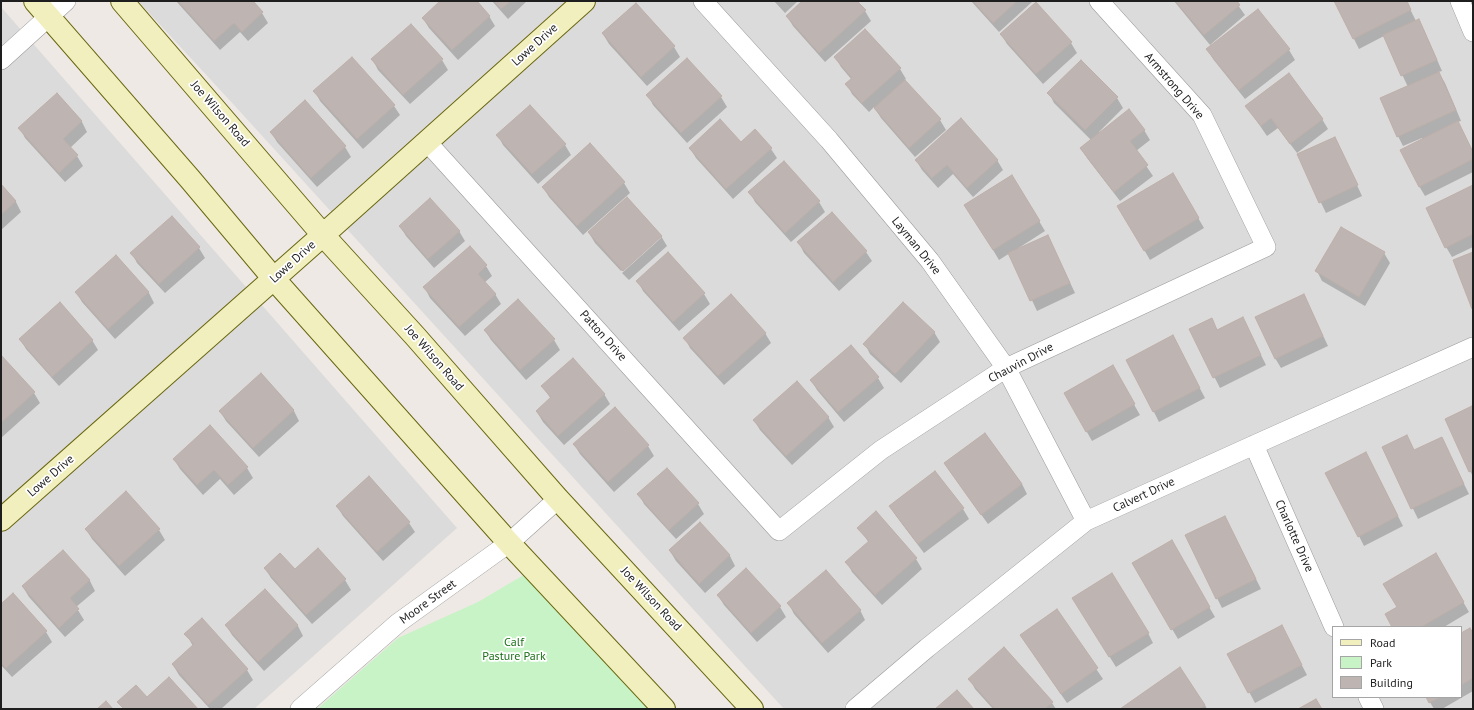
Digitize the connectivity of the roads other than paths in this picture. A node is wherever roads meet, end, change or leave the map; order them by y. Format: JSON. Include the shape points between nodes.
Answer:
{"nodes":[{"id":1,"x":66,"y":1,"type":"edge"},
{"id":2,"x":122,"y":1,"type":"edge"},
{"id":3,"x":584,"y":1,"type":"edge"},
{"id":4,"x":703,"y":1,"type":"edge"},
{"id":5,"x":1099,"y":1,"type":"edge"},
{"id":6,"x":1460,"y":1,"type":"edge"},
{"id":7,"x":42,"y":9,"type":"edge"},
{"id":8,"x":1473,"y":32,"type":"edge"},
{"id":9,"x":1,"y":60,"type":"edge"},
{"id":10,"x":427,"y":142,"type":"junction"},
{"id":11,"x":323,"y":235,"type":"junction"},
{"id":12,"x":1266,"y":247,"type":"joint"},
{"id":13,"x":274,"y":279,"type":"junction"},
{"id":14,"x":1473,"y":347,"type":"edge"},
{"id":15,"x":1006,"y":368,"type":"junction"},
{"id":16,"x":1254,"y":445,"type":"junction"},
{"id":17,"x":558,"y":499,"type":"junction"},
{"id":18,"x":1,"y":520,"type":"edge"},
{"id":19,"x":1086,"y":521,"type":"junction"},
{"id":20,"x":779,"y":531,"type":"joint"},
{"id":21,"x":509,"y":542,"type":"junction"},
{"id":22,"x":1334,"y":626,"type":"edge"},
{"id":23,"x":1368,"y":698,"type":"edge"},
{"id":24,"x":300,"y":709,"type":"edge"},
{"id":25,"x":664,"y":709,"type":"edge"},
{"id":26,"x":752,"y":709,"type":"edge"},
{"id":27,"x":855,"y":709,"type":"edge"},
{"id":28,"x":1374,"y":709,"type":"edge"}],
"edges":[{"from":1,"to":7,"type":"street"},
{"from":2,"to":11,"type":"main road","name":"Joe Wilson Road"},
{"from":3,"to":10,"type":"main road","name":"Lowe Drive"},
{"from":4,"to":15,"type":"street","name":"Layman Drive","via":[[829,140],[930,260]]},
{"from":5,"to":12,"type":"street","name":"Armstrong Drive","via":[[1202,115]]},
{"from":6,"to":8,"type":"street"},
{"from":7,"to":9,"type":"street"},
{"from":7,"to":13,"type":"main road"},
{"from":10,"to":11,"type":"main road","name":"Lowe Drive"},
{"from":10,"to":20,"type":"street","name":"Patton Drive"},
{"from":11,"to":13,"type":"main road","name":"Lowe Drive"},
{"from":11,"to":17,"type":"main road","name":"Joe Wilson Road"},
{"from":12,"to":15,"type":"street","name":"Chauvin Drive"},
{"from":13,"to":18,"type":"main road","name":"Lowe Drive"},
{"from":13,"to":21,"type":"main road"},
{"from":14,"to":16,"type":"street","name":"Calvert Drive"},
{"from":15,"to":19,"type":"street","name":"Layman Drive"},
{"from":15,"to":20,"type":"street","name":"Chauvin Drive","via":[[881,450]]},
{"from":16,"to":19,"type":"street","name":"Calvert Drive"},
{"from":16,"to":22,"type":"street","name":"Charlotte Drive"},
{"from":17,"to":21,"type":"street","name":"Moore Street"},
{"from":17,"to":26,"type":"main road","name":"Joe Wilson Road"},
{"from":19,"to":27,"type":"street","name":"Calvert Drive"},
{"from":21,"to":24,"type":"street","name":"Moore Street","via":[[398,623]]},
{"from":21,"to":25,"type":"main road"},
{"from":23,"to":28,"type":"street"}]}
